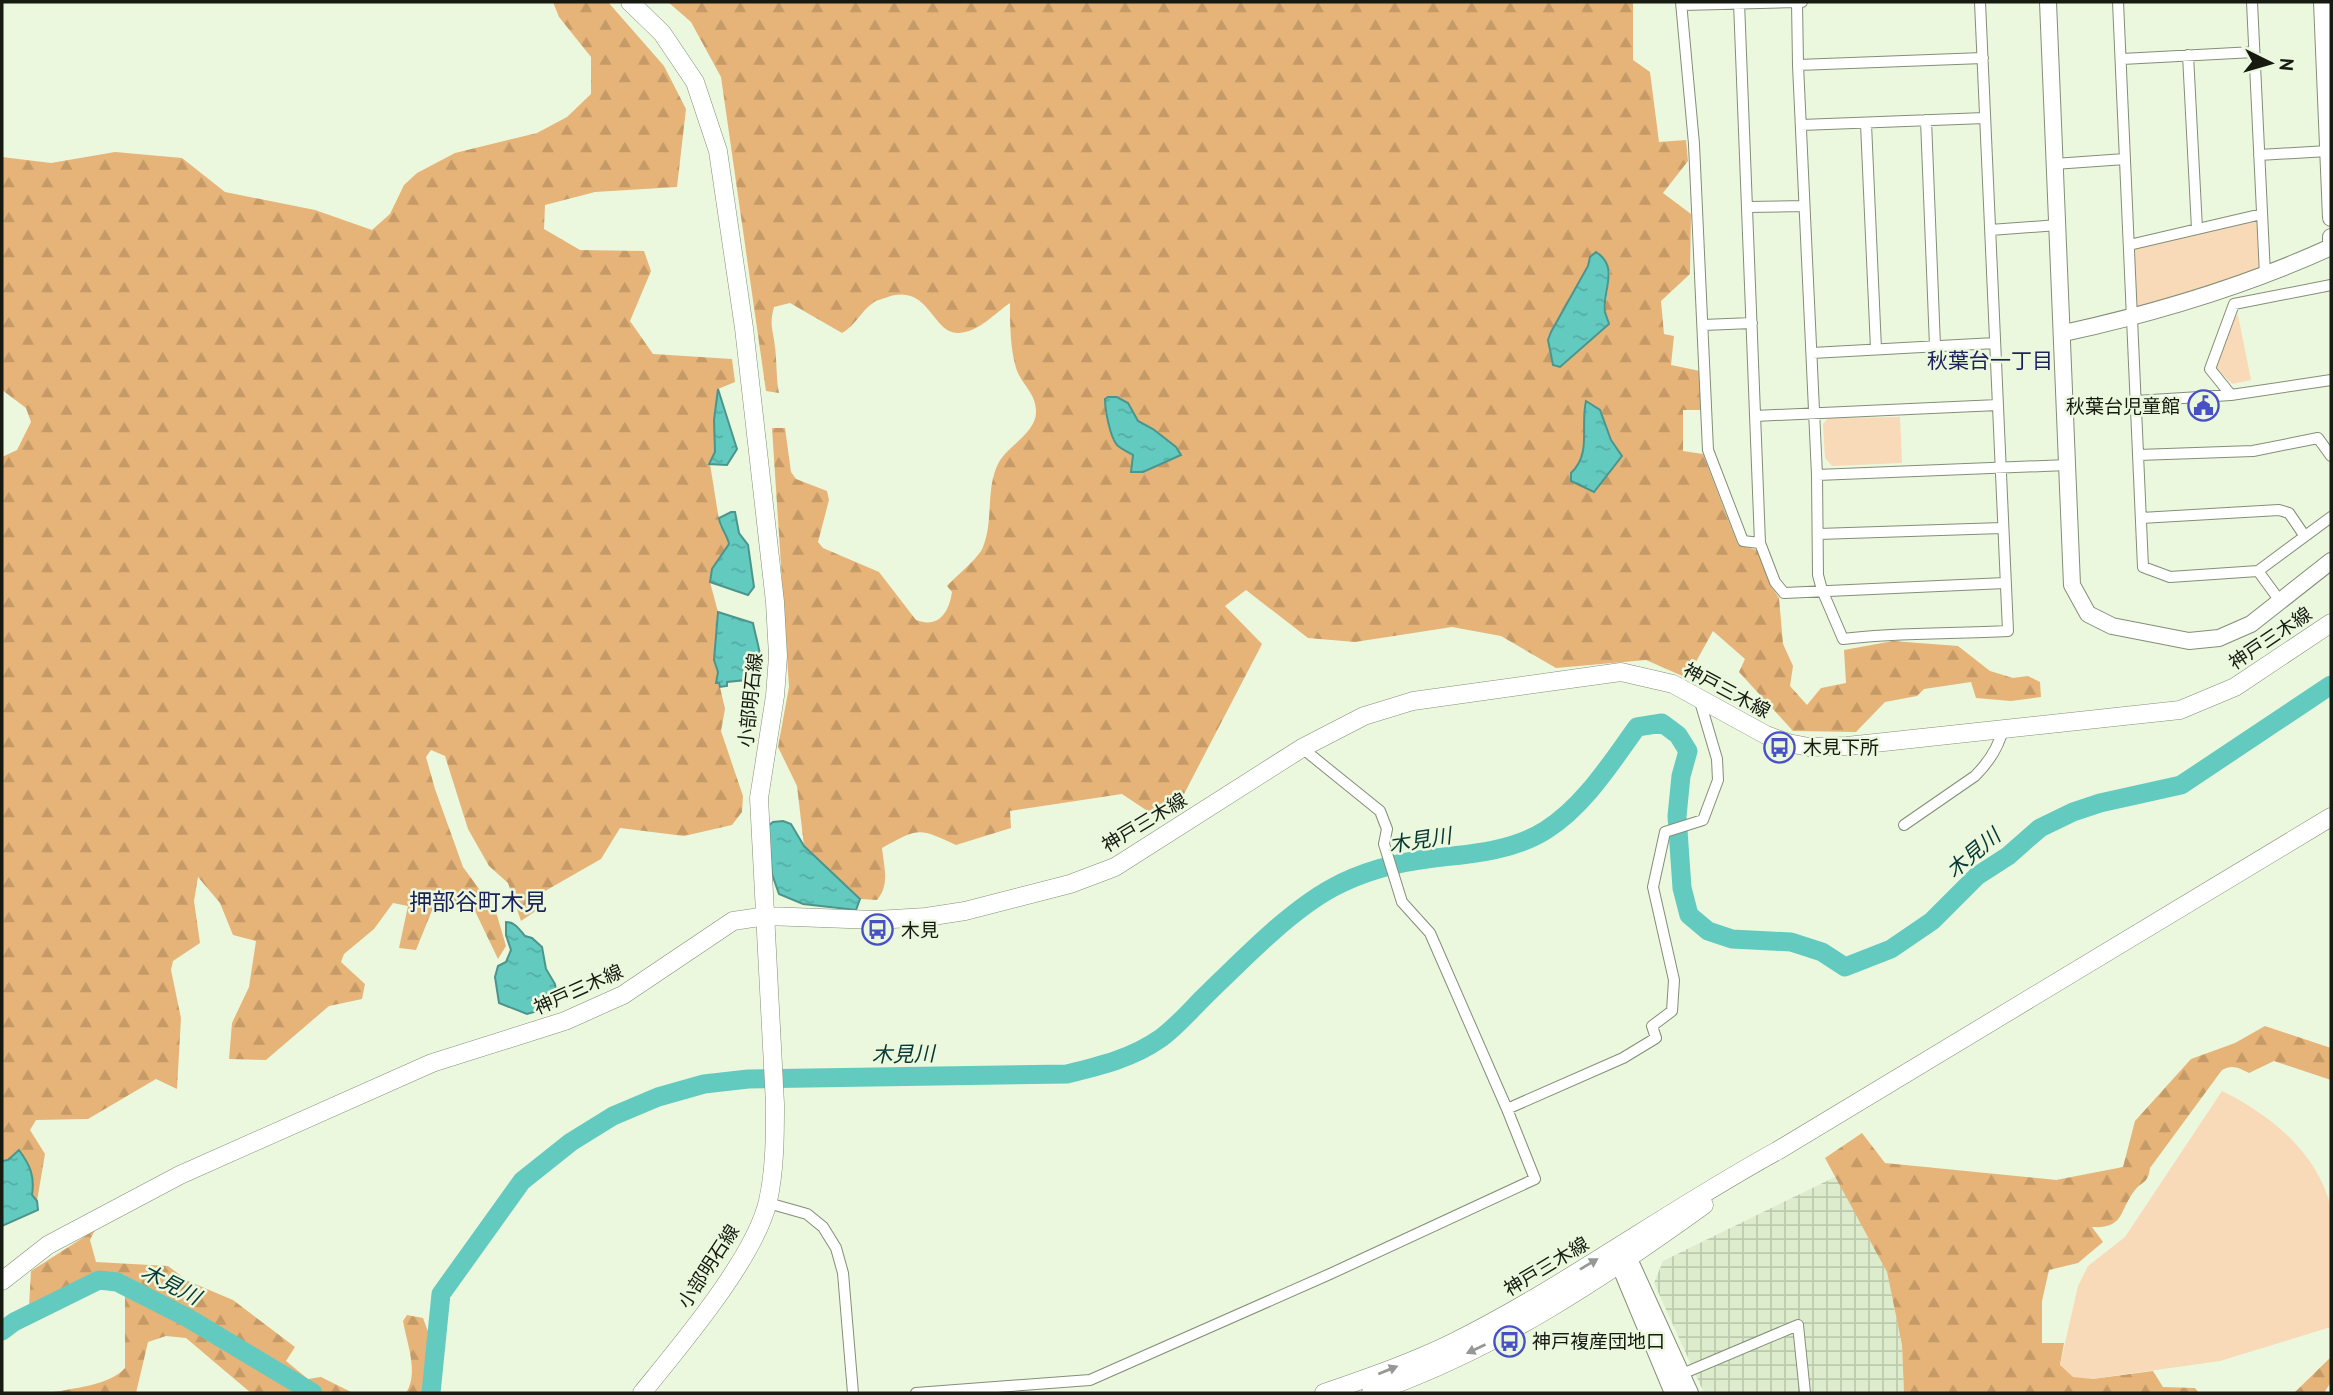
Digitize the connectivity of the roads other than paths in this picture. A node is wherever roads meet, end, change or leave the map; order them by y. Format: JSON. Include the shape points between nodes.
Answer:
{"nodes":[{"id":1,"x":630,"y":2,"type":"edge"},
{"id":2,"x":1739,"y":2,"type":"edge"},
{"id":3,"x":1800,"y":2,"type":"edge"},
{"id":4,"x":1980,"y":2,"type":"edge"},
{"id":5,"x":2048,"y":2,"type":"edge"},
{"id":6,"x":2118,"y":2,"type":"edge"},
{"id":7,"x":2252,"y":2,"type":"edge"},
{"id":8,"x":2322,"y":2,"type":"edge"},
{"id":9,"x":1681,"y":3,"type":"edge"},
{"id":10,"x":2255,"y":52,"type":"junction"},
{"id":11,"x":2188,"y":55,"type":"junction"},
{"id":12,"x":1983,"y":58,"type":"junction"},
{"id":13,"x":2122,"y":59,"type":"junction"},
{"id":14,"x":1798,"y":65,"type":"junction"},
{"id":15,"x":1985,"y":118,"type":"junction"},
{"id":16,"x":1926,"y":120,"type":"junction"},
{"id":17,"x":1866,"y":124,"type":"junction"},
{"id":18,"x":1801,"y":125,"type":"junction"},
{"id":19,"x":2328,"y":151,"type":"junction"},
{"id":20,"x":2259,"y":155,"type":"junction"},
{"id":21,"x":2125,"y":159,"type":"junction"},
{"id":22,"x":2054,"y":163,"type":"junction"},
{"id":23,"x":1804,"y":206,"type":"junction"},
{"id":24,"x":1747,"y":207,"type":"junction"},
{"id":25,"x":2262,"y":214,"type":"junction"},
{"id":26,"x":2331,"y":218,"type":"edge"},
{"id":27,"x":2057,"y":225,"type":"junction"},
{"id":28,"x":2197,"y":229,"type":"junction"},
{"id":29,"x":1990,"y":230,"type":"junction"},
{"id":30,"x":2331,"y":237,"type":"edge"},
{"id":31,"x":2129,"y":245,"type":"junction"},
{"id":32,"x":2331,"y":247,"type":"edge"},
{"id":33,"x":2265,"y":275,"type":"junction"},
{"id":34,"x":2331,"y":285,"type":"edge"},
{"id":35,"x":2132,"y":318,"type":"junction"},
{"id":36,"x":1752,"y":323,"type":"junction"},
{"id":37,"x":1703,"y":325,"type":"junction"},
{"id":38,"x":2064,"y":333,"type":"junction"},
{"id":39,"x":1995,"y":343,"type":"junction"},
{"id":40,"x":1936,"y":346,"type":"junction"},
{"id":41,"x":1876,"y":349,"type":"junction"},
{"id":42,"x":1812,"y":353,"type":"junction"},
{"id":43,"x":2331,"y":380,"type":"edge"},
{"id":44,"x":2231,"y":395,"type":"junction"},
{"id":45,"x":2136,"y":401,"type":"junction"},
{"id":46,"x":1998,"y":405,"type":"junction"},
{"id":47,"x":1814,"y":415,"type":"junction"},
{"id":48,"x":1755,"y":416,"type":"junction"},
{"id":49,"x":2138,"y":455,"type":"junction"},
{"id":50,"x":2331,"y":456,"type":"edge"},
{"id":51,"x":2067,"y":465,"type":"junction"},
{"id":52,"x":2000,"y":468,"type":"junction"},
{"id":53,"x":1817,"y":475,"type":"junction"},
{"id":54,"x":2331,"y":517,"type":"edge"},
{"id":55,"x":2141,"y":518,"type":"junction"},
{"id":56,"x":2002,"y":528,"type":"junction"},
{"id":57,"x":1818,"y":534,"type":"junction"},
{"id":58,"x":2304,"y":536,"type":"junction"},
{"id":59,"x":1760,"y":543,"type":"junction"},
{"id":60,"x":2331,"y":561,"type":"edge"},
{"id":61,"x":2258,"y":571,"type":"junction"},
{"id":62,"x":2005,"y":583,"type":"junction"},
{"id":63,"x":1822,"y":590,"type":"junction"},
{"id":64,"x":2280,"y":601,"type":"junction"},
{"id":65,"x":2331,"y":623,"type":"edge"},
{"id":66,"x":1699,"y":698,"type":"junction"},
{"id":67,"x":2003,"y":729,"type":"junction"},
{"id":68,"x":1302,"y":748,"type":"junction"},
{"id":69,"x":2331,"y":817,"type":"edge"},
{"id":70,"x":1904,"y":825,"type":"dead end"},
{"id":71,"x":766,"y":916,"type":"junction"},
{"id":72,"x":1507,"y":1109,"type":"junction"},
{"id":73,"x":768,"y":1203,"type":"junction"},
{"id":74,"x":1622,"y":1258,"type":"junction"},
{"id":75,"x":2,"y":1281,"type":"edge"},
{"id":76,"x":1682,"y":1374,"type":"junction"},
{"id":77,"x":642,"y":1393,"type":"edge"},
{"id":78,"x":853,"y":1393,"type":"edge"},
{"id":79,"x":916,"y":1393,"type":"edge"},
{"id":80,"x":1324,"y":1393,"type":"edge"},
{"id":81,"x":1371,"y":1393,"type":"edge"},
{"id":82,"x":1673,"y":1393,"type":"edge"},
{"id":83,"x":1690,"y":1393,"type":"edge"},
{"id":84,"x":1805,"y":1393,"type":"edge"}],
"edges":[{"from":1,"to":71,"type":"main road","name":"小部明石線","via":[[662,33],[695,82],[718,151],[744,328],[775,602],[775,696],[759,798]]},
{"from":2,"to":3,"type":"street"},
{"from":2,"to":9,"type":"street"},
{"from":2,"to":24,"type":"street"},
{"from":3,"to":14,"type":"street"},
{"from":4,"to":12,"type":"street"},
{"from":5,"to":22,"type":"street"},
{"from":6,"to":13,"type":"street"},
{"from":7,"to":10,"type":"street"},
{"from":8,"to":19,"type":"street"},
{"from":9,"to":37,"type":"street"},
{"from":10,"to":11,"type":"street"},
{"from":10,"to":20,"type":"street"},
{"from":11,"to":13,"type":"street"},
{"from":11,"to":28,"type":"street"},
{"from":12,"to":14,"type":"street"},
{"from":12,"to":15,"type":"street"},
{"from":13,"to":21,"type":"street"},
{"from":14,"to":18,"type":"street"},
{"from":15,"to":16,"type":"street"},
{"from":15,"to":29,"type":"street"},
{"from":16,"to":17,"type":"street"},
{"from":16,"to":40,"type":"street"},
{"from":17,"to":18,"type":"street"},
{"from":17,"to":41,"type":"street"},
{"from":18,"to":23,"type":"street"},
{"from":19,"to":20,"type":"street"},
{"from":19,"to":26,"type":"street"},
{"from":20,"to":25,"type":"street"},
{"from":21,"to":22,"type":"street"},
{"from":21,"to":31,"type":"street"},
{"from":22,"to":27,"type":"street"},
{"from":23,"to":24,"type":"street"},
{"from":23,"to":42,"type":"street"},
{"from":24,"to":36,"type":"street"},
{"from":25,"to":28,"type":"street"},
{"from":25,"to":33,"type":"street"},
{"from":27,"to":29,"type":"street"},
{"from":27,"to":38,"type":"street"},
{"from":28,"to":31,"type":"street"},
{"from":29,"to":39,"type":"street"},
{"from":30,"to":32,"type":"street"},
{"from":31,"to":35,"type":"street"},
{"from":32,"to":33,"type":"street"},
{"from":33,"to":35,"type":"street"},
{"from":34,"to":44,"type":"street","via":[[2234,304],[2210,369]]},
{"from":35,"to":38,"type":"street"},
{"from":35,"to":45,"type":"street"},
{"from":36,"to":37,"type":"street"},
{"from":36,"to":48,"type":"street"},
{"from":37,"to":59,"type":"street","via":[[1707,450],[1743,541]]},
{"from":38,"to":51,"type":"street"},
{"from":39,"to":40,"type":"street"},
{"from":39,"to":46,"type":"street"},
{"from":40,"to":41,"type":"street"},
{"from":41,"to":42,"type":"street"},
{"from":42,"to":47,"type":"street"},
{"from":43,"to":44,"type":"street"},
{"from":44,"to":45,"type":"street"},
{"from":45,"to":49,"type":"street"},
{"from":46,"to":47,"type":"street"},
{"from":46,"to":52,"type":"street"},
{"from":47,"to":48,"type":"street"},
{"from":47,"to":53,"type":"street"},
{"from":48,"to":59,"type":"street"},
{"from":49,"to":50,"type":"street","via":[[2253,451],[2318,438]]},
{"from":49,"to":55,"type":"street"},
{"from":51,"to":52,"type":"street"},
{"from":51,"to":64,"type":"street","via":[[2072,585],[2088,614],[2112,626],[2189,641],[2218,638],[2251,624]]},
{"from":52,"to":53,"type":"street"},
{"from":52,"to":56,"type":"street"},
{"from":53,"to":57,"type":"street"},
{"from":54,"to":58,"type":"street"},
{"from":55,"to":58,"type":"street","via":[[2279,510],[2288,513]]},
{"from":55,"to":61,"type":"street","via":[[2143,567],[2170,577]]},
{"from":56,"to":57,"type":"street"},
{"from":56,"to":62,"type":"street"},
{"from":57,"to":63,"type":"street"},
{"from":58,"to":61,"type":"street"},
{"from":59,"to":63,"type":"street","via":[[1784,593]]},
{"from":60,"to":64,"type":"street"},
{"from":61,"to":64,"type":"street"},
{"from":62,"to":63,"type":"street"},
{"from":62,"to":63,"type":"street","via":[[2008,631],[1888,633],[1843,639]]},
{"from":65,"to":67,"type":"main road","name":"神戸三木線","via":[[2235,687],[2180,710]]},
{"from":66,"to":67,"type":"main road","name":"神戸三木線","via":[[1766,734],[1809,747]]},
{"from":66,"to":68,"type":"main road","name":"神戸三木線","via":[[1673,684],[1621,672],[1413,701],[1363,716]]},
{"from":66,"to":72,"type":"street","via":[[1717,759],[1718,779],[1703,820],[1665,832],[1653,887],[1674,980],[1672,1011],[1651,1026],[1656,1038],[1623,1058]]},
{"from":67,"to":70,"type":"street","via":[[1976,776]]},
{"from":68,"to":71,"type":"main road","name":"神戸三木線","via":[[1115,867],[1070,884],[926,917]]},
{"from":68,"to":72,"type":"street","via":[[1380,811],[1387,828],[1384,844],[1402,902],[1430,933]]},
{"from":69,"to":74,"type":"main road","name":"神戸三木線","via":[[1724,1180]]},
{"from":71,"to":73,"type":"main road","name":"小部明石線","via":[[775,1104]]},
{"from":71,"to":75,"type":"main road","name":"神戸三木線","via":[[733,922],[623,995],[565,1021],[432,1063],[180,1175],[48,1245]]},
{"from":72,"to":79,"type":"street","via":[[1535,1179],[1090,1380]]},
{"from":73,"to":77,"type":"main road","name":"小部明石線","via":[[753,1239],[724,1286]]},
{"from":73,"to":78,"type":"street","via":[[807,1214],[823,1227],[836,1248],[843,1273]]},
{"from":74,"to":76,"type":"street"},
{"from":80,"to":74,"type":"main road","name":"神戸三木線","one_way":true,"via":[[1451,1343]]},
{"from":74,"to":81,"type":"main road","name":"神戸三木線","one_way":true,"via":[[1505,1335]]},
{"from":74,"to":82,"type":"street"},
{"from":76,"to":83,"type":"street"},
{"from":76,"to":84,"type":"street","via":[[1798,1325]]}]}
